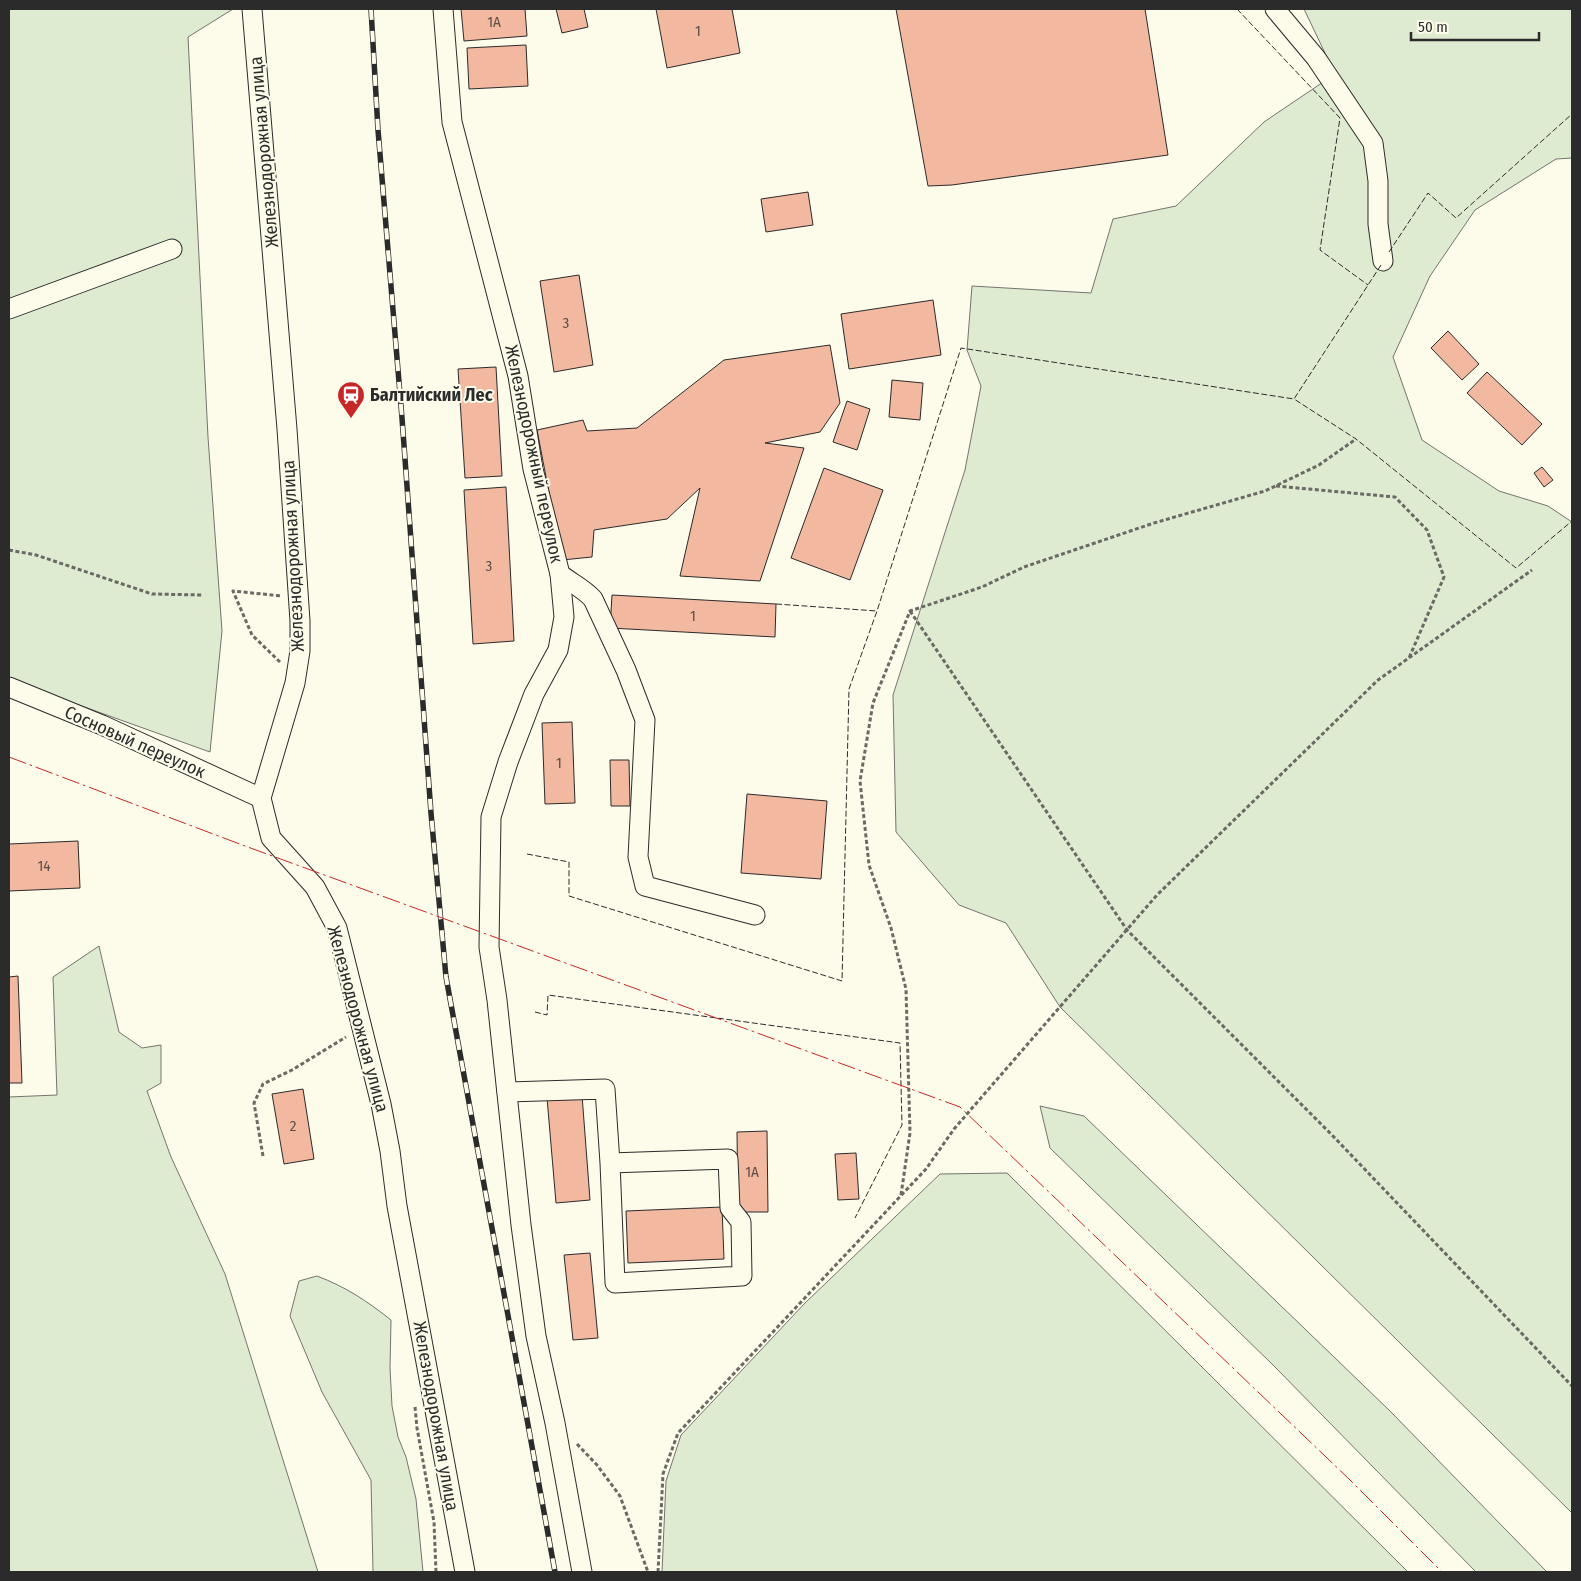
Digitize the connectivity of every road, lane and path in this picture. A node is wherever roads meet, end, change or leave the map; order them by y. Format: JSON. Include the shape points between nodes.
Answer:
{"nodes":[{"id":1,"x":252,"y":9,"type":"edge"},
{"id":2,"x":443,"y":9,"type":"edge"},
{"id":3,"x":1275,"y":9,"type":"edge"},
{"id":4,"x":172,"y":249,"type":"dead end"},
{"id":5,"x":1383,"y":261,"type":"dead end"},
{"id":6,"x":9,"y":309,"type":"edge"},
{"id":7,"x":1356,"y":439,"type":"dead end"},
{"id":8,"x":1276,"y":486,"type":"junction"},
{"id":9,"x":9,"y":550,"type":"edge"},
{"id":10,"x":1532,"y":570,"type":"dead end"},
{"id":11,"x":560,"y":574,"type":"junction"},
{"id":12,"x":202,"y":595,"type":"dead end"},
{"id":13,"x":298,"y":598,"type":"junction"},
{"id":14,"x":910,"y":611,"type":"junction"},
{"id":15,"x":1408,"y":660,"type":"junction"},
{"id":16,"x":295,"y":683,"type":"junction"},
{"id":17,"x":9,"y":687,"type":"edge"},
{"id":18,"x":261,"y":798,"type":"junction"},
{"id":19,"x":756,"y":915,"type":"dead end"},
{"id":20,"x":1127,"y":930,"type":"junction"},
{"id":21,"x":349,"y":1035,"type":"dead end"},
{"id":22,"x":507,"y":1092,"type":"junction"},
{"id":23,"x":263,"y":1156,"type":"dead end"},
{"id":24,"x":610,"y":1163,"type":"junction"},
{"id":25,"x":902,"y":1195,"type":"junction"},
{"id":26,"x":1572,"y":1386,"type":"edge"},
{"id":27,"x":414,"y":1399,"type":"dead end"},
{"id":28,"x":555,"y":1423,"type":"junction"},
{"id":29,"x":436,"y":1572,"type":"edge"},
{"id":30,"x":465,"y":1572,"type":"edge"},
{"id":31,"x":582,"y":1572,"type":"edge"},
{"id":32,"x":648,"y":1572,"type":"edge"},
{"id":33,"x":658,"y":1572,"type":"edge"}],
"edges":[{"from":1,"to":13,"type":"street","name":"Железнодорожная улица"},
{"from":2,"to":11,"type":"street","name":"Железнодорожный переулок","via":[[452,122],[518,376],[534,469]]},
{"from":3,"to":5,"type":"street","via":[[1316,58],[1373,143]]},
{"from":4,"to":6,"type":"street"},
{"from":7,"to":8,"type":"path","via":[[1319,465]]},
{"from":8,"to":14,"type":"path","via":[[1024,567],[982,587]]},
{"from":8,"to":15,"type":"path","via":[[1395,498],[1427,530],[1444,577]]},
{"from":9,"to":12,"type":"path","via":[[36,555],[152,594]]},
{"from":10,"to":15,"type":"path"},
{"from":11,"to":19,"type":"street","name":"Железнодорожный переулок","via":[[593,599],[645,720],[638,856],[645,886]]},
{"from":11,"to":22,"type":"street","via":[[564,617],[558,650],[534,694],[508,762],[492,817],[489,947]]},
{"from":13,"to":16,"type":"street","name":"Железнодорожная улица","via":[[300,651]]},
{"from":13,"to":16,"type":"path","via":[[233,591],[252,635],[282,664]]},
{"from":14,"to":20,"type":"path"},
{"from":14,"to":25,"type":"path","via":[[872,703],[860,781],[869,865],[891,928],[906,990],[910,1133]]},
{"from":15,"to":20,"type":"path","via":[[1378,680],[1157,895]]},
{"from":16,"to":18,"type":"street","name":"Железнодорожная улица"},
{"from":17,"to":18,"type":"street","name":"Сосновый переулок","via":[[102,725]]},
{"from":18,"to":30,"type":"street","name":"Железнодорожная улица","via":[[271,838],[315,887],[337,928],[381,1104]]},
{"from":20,"to":25,"type":"path","via":[[954,1129],[926,1169]]},
{"from":20,"to":26,"type":"path","via":[[1332,1135]]},
{"from":21,"to":23,"type":"path","name":"Железнодорожная улица","via":[[263,1084],[254,1103]]},
{"from":22,"to":24,"type":"street","via":[[605,1089]]},
{"from":22,"to":28,"type":"street","via":[[536,1336]]},
{"from":24,"to":24,"type":"street","via":[[615,1283],[742,1276],[741,1222],[730,1208],[728,1159]]},
{"from":25,"to":33,"type":"path","via":[[678,1433],[663,1474]]},
{"from":27,"to":29,"type":"path","name":"Железнодорожная улица","via":[[434,1522]]},
{"from":28,"to":31,"type":"street"},
{"from":28,"to":32,"type":"path","via":[[598,1466],[620,1496]]}]}
